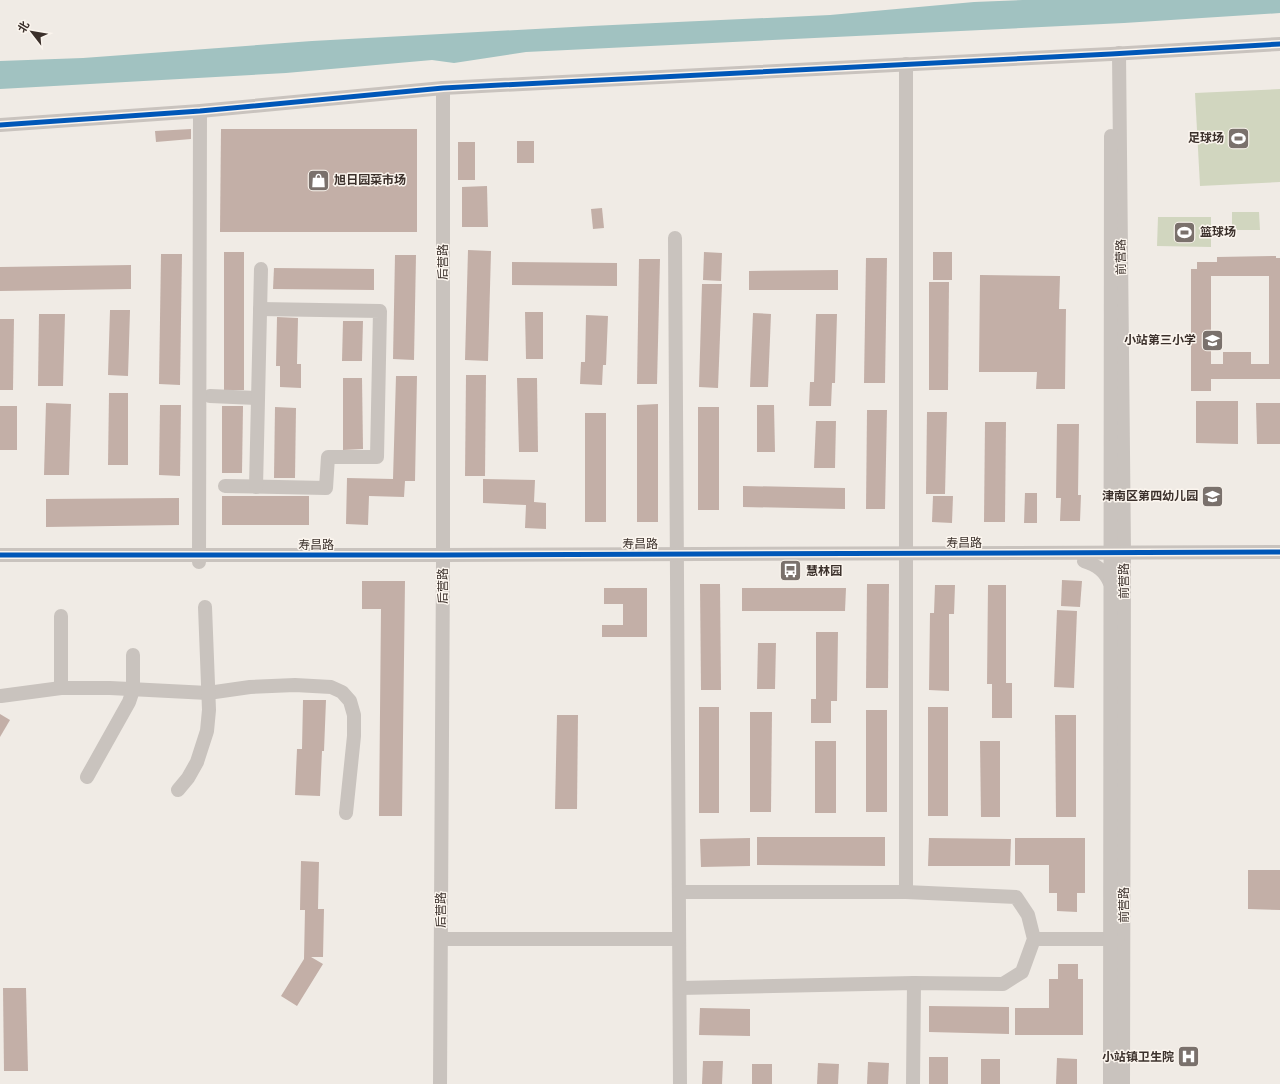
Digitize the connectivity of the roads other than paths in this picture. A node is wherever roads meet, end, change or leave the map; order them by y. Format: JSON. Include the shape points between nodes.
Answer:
{"nodes":[{"id":1,"x":1280,"y":44,"type":"edge"},
{"id":2,"x":1115,"y":54,"type":"junction"},
{"id":3,"x":906,"y":64,"type":"junction"},
{"id":4,"x":443,"y":88,"type":"junction"},
{"id":5,"x":200,"y":111,"type":"junction"},
{"id":6,"x":0,"y":125,"type":"edge"},
{"id":7,"x":675,"y":238,"type":"dead end"},
{"id":8,"x":261,"y":269,"type":"dead end"},
{"id":9,"x":260,"y":309,"type":"junction"},
{"id":10,"x":210,"y":396,"type":"dead end"},
{"id":11,"x":257,"y":398,"type":"junction"},
{"id":12,"x":225,"y":486,"type":"dead end"},
{"id":13,"x":256,"y":486,"type":"junction"},
{"id":14,"x":1280,"y":552,"type":"edge"},
{"id":15,"x":0,"y":554,"type":"edge"},
{"id":16,"x":906,"y":557,"type":"junction"},
{"id":17,"x":1084,"y":557,"type":"junction"},
{"id":18,"x":199,"y":558,"type":"junction"},
{"id":19,"x":677,"y":558,"type":"junction"},
{"id":20,"x":443,"y":559,"type":"junction"},
{"id":21,"x":1115,"y":559,"type":"junction"},
{"id":22,"x":1280,"y":561,"type":"edge"},
{"id":23,"x":0,"y":562,"type":"edge"},
{"id":24,"x":1110,"y":583,"type":"junction"},
{"id":25,"x":205,"y":607,"type":"dead end"},
{"id":26,"x":61,"y":616,"type":"dead end"},
{"id":27,"x":133,"y":655,"type":"dead end"},
{"id":28,"x":61,"y":688,"type":"junction"},
{"id":29,"x":133,"y":690,"type":"junction"},
{"id":30,"x":208,"y":692,"type":"junction"},
{"id":31,"x":1,"y":696,"type":"dead end"},
{"id":32,"x":87,"y":777,"type":"dead end"},
{"id":33,"x":178,"y":790,"type":"dead end"},
{"id":34,"x":346,"y":813,"type":"dead end"},
{"id":35,"x":679,"y":892,"type":"junction"},
{"id":36,"x":906,"y":892,"type":"junction"},
{"id":37,"x":441,"y":939,"type":"junction"},
{"id":38,"x":679,"y":939,"type":"junction"},
{"id":39,"x":1117,"y":939,"type":"junction"},
{"id":40,"x":1034,"y":940,"type":"junction"},
{"id":41,"x":914,"y":983,"type":"junction"},
{"id":42,"x":680,"y":988,"type":"junction"},
{"id":43,"x":440,"y":1084,"type":"edge"},
{"id":44,"x":680,"y":1084,"type":"edge"},
{"id":45,"x":913,"y":1084,"type":"edge"},
{"id":46,"x":1110,"y":1084,"type":"edge"},
{"id":47,"x":1123,"y":1084,"type":"edge"}],
"edges":[{"from":1,"to":2,"type":"street"},
{"from":2,"to":3,"type":"street"},
{"from":2,"to":21,"type":"street","name":"前营路"},
{"from":3,"to":4,"type":"street"},
{"from":3,"to":16,"type":"street"},
{"from":4,"to":5,"type":"street"},
{"from":4,"to":20,"type":"street","name":"后营路"},
{"from":5,"to":6,"type":"street"},
{"from":5,"to":18,"type":"street"},
{"from":7,"to":19,"type":"street"},
{"from":8,"to":9,"type":"street"},
{"from":9,"to":11,"type":"street"},
{"from":9,"to":13,"type":"street","via":[[380,311],[377,457],[328,457],[326,488]]},
{"from":10,"to":11,"type":"street"},
{"from":11,"to":13,"type":"street"},
{"from":12,"to":13,"type":"street"},
{"from":14,"to":21,"type":"street","name":"寿昌路"},
{"from":15,"to":18,"type":"street","name":"寿昌路"},
{"from":16,"to":17,"type":"street","name":"寿昌路"},
{"from":16,"to":19,"type":"street","name":"寿昌路"},
{"from":16,"to":36,"type":"street"},
{"from":17,"to":21,"type":"street","name":"寿昌路"},
{"from":17,"to":24,"type":"street","via":[[1100,568]]},
{"from":18,"to":20,"type":"street","name":"寿昌路"},
{"from":18,"to":23,"type":"street","name":"寿昌路"},
{"from":19,"to":20,"type":"street","name":"寿昌路"},
{"from":19,"to":35,"type":"street"},
{"from":20,"to":37,"type":"street","name":"后营路"},
{"from":21,"to":22,"type":"street","name":"寿昌路"},
{"from":21,"to":24,"type":"street","name":"前营路"},
{"from":21,"to":39,"type":"street","name":"前营路","via":[[1124,584]]},
{"from":24,"to":39,"type":"street","name":"前营路"},
{"from":25,"to":30,"type":"street"},
{"from":26,"to":28,"type":"street"},
{"from":27,"to":29,"type":"street"},
{"from":28,"to":29,"type":"street"},
{"from":28,"to":31,"type":"street"},
{"from":29,"to":30,"type":"street"},
{"from":29,"to":32,"type":"street","via":[[129,702]]},
{"from":30,"to":33,"type":"street","via":[[209,710],[204,745],[188,778]]},
{"from":30,"to":34,"type":"street","via":[[295,685],[331,687],[342,692],[350,701],[354,715]]},
{"from":35,"to":36,"type":"street"},
{"from":35,"to":38,"type":"street"},
{"from":36,"to":40,"type":"street","via":[[1016,897],[1028,915]]},
{"from":37,"to":38,"type":"street"},
{"from":37,"to":43,"type":"street","name":"后营路"},
{"from":38,"to":42,"type":"street"},
{"from":39,"to":40,"type":"street"},
{"from":39,"to":46,"type":"street","name":"前营路"},
{"from":39,"to":47,"type":"street","name":"前营路"},
{"from":40,"to":41,"type":"street","via":[[1022,972],[1003,984]]},
{"from":41,"to":42,"type":"street"},
{"from":41,"to":45,"type":"street"},
{"from":42,"to":44,"type":"street"}]}
